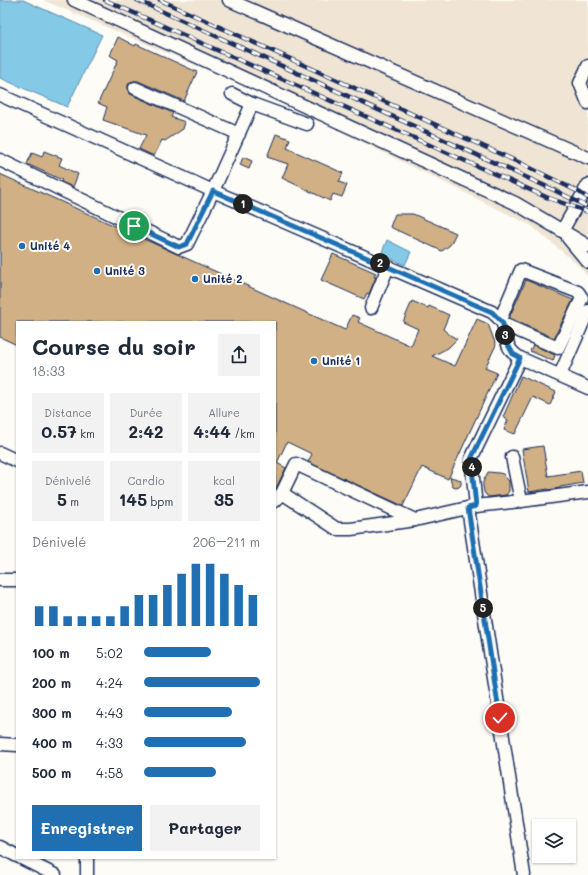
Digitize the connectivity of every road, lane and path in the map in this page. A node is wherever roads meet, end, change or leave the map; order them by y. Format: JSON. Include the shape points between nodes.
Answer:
{"nodes":[{"id":1,"x":74,"y":0,"type":"edge"},
{"id":2,"x":229,"y":0,"type":"edge"},
{"id":3,"x":588,"y":66,"type":"edge"},
{"id":4,"x":135,"y":88,"type":"dead end"},
{"id":5,"x":232,"y":94,"type":"dead end"},
{"id":6,"x":0,"y":95,"type":"edge"},
{"id":7,"x":588,"y":103,"type":"edge"},
{"id":8,"x":252,"y":104,"type":"junction"},
{"id":9,"x":307,"y":124,"type":"dead end"},
{"id":10,"x":239,"y":134,"type":"junction"},
{"id":11,"x":588,"y":158,"type":"edge"},
{"id":12,"x":0,"y":160,"type":"edge"},
{"id":13,"x":588,"y":185,"type":"edge"},
{"id":14,"x":213,"y":191,"type":"junction"},
{"id":15,"x":562,"y":230,"type":"junction"},
{"id":16,"x":588,"y":240,"type":"edge"},
{"id":17,"x":588,"y":246,"type":"edge"},
{"id":18,"x":588,"y":256,"type":"edge"},
{"id":19,"x":588,"y":262,"type":"edge"},
{"id":20,"x":388,"y":267,"type":"junction"},
{"id":21,"x":371,"y":308,"type":"dead end"},
{"id":22,"x":588,"y":311,"type":"edge"},
{"id":23,"x":502,"y":322,"type":"junction"},
{"id":24,"x":520,"y":358,"type":"junction"},
{"id":25,"x":560,"y":375,"type":"junction"},
{"id":26,"x":588,"y":388,"type":"edge"},
{"id":27,"x":0,"y":453,"type":"edge"},
{"id":28,"x":512,"y":458,"type":"dead end"},
{"id":29,"x":16,"y":460,"type":"edge"},
{"id":30,"x":588,"y":492,"type":"edge"},
{"id":31,"x":278,"y":497,"type":"edge"},
{"id":32,"x":521,"y":500,"type":"junction"},
{"id":33,"x":472,"y":507,"type":"junction"},
{"id":34,"x":415,"y":520,"type":"junction"},
{"id":35,"x":0,"y":580,"type":"edge"},
{"id":36,"x":16,"y":580,"type":"edge"},
{"id":37,"x":0,"y":744,"type":"edge"},
{"id":38,"x":16,"y":745,"type":"edge"},
{"id":39,"x":0,"y":847,"type":"edge"},
{"id":40,"x":16,"y":855,"type":"edge"},
{"id":41,"x":24,"y":859,"type":"edge"},
{"id":42,"x":87,"y":859,"type":"edge"},
{"id":43,"x":55,"y":875,"type":"edge"},
{"id":44,"x":87,"y":875,"type":"edge"},
{"id":45,"x":524,"y":875,"type":"edge"}],
"edges":[{"from":1,"to":15,"type":"lane","via":[[515,203]]},
{"from":2,"to":11,"type":"lane"},
{"from":3,"to":7,"type":"lane","via":[[580,83]]},
{"from":4,"to":10,"type":"lane"},
{"from":5,"to":8,"type":"lane"},
{"from":6,"to":14,"type":"lane"},
{"from":8,"to":9,"type":"lane"},
{"from":8,"to":10,"type":"lane"},
{"from":10,"to":14,"type":"lane"},
{"from":12,"to":14,"type":"lane","via":[[179,247],[187,244]]},
{"from":13,"to":15,"type":"lane"},
{"from":14,"to":20,"type":"lane"},
{"from":15,"to":16,"type":"lane"},
{"from":15,"to":17,"type":"lane"},
{"from":15,"to":18,"type":"lane"},
{"from":15,"to":19,"type":"lane"},
{"from":20,"to":21,"type":"lane"},
{"from":20,"to":23,"type":"lane","via":[[492,312]]},
{"from":22,"to":25,"type":"lane"},
{"from":23,"to":23,"type":"lane","via":[[558,348],[582,298],[578,292],[521,270]]},
{"from":23,"to":24,"type":"lane","via":[[506,341],[513,354]]},
{"from":24,"to":25,"type":"lane"},
{"from":24,"to":33,"type":"lane","via":[[471,459]]},
{"from":25,"to":26,"type":"lane"},
{"from":27,"to":29,"type":"lane"},
{"from":28,"to":32,"type":"lane"},
{"from":30,"to":32,"type":"lane"},
{"from":31,"to":34,"type":"lane","via":[[337,529]]},
{"from":31,"to":34,"type":"lane","via":[[296,464]]},
{"from":32,"to":33,"type":"lane"},
{"from":33,"to":34,"type":"lane"},
{"from":33,"to":45,"type":"lane"},
{"from":35,"to":36,"type":"lane"},
{"from":37,"to":38,"type":"lane"},
{"from":39,"to":40,"type":"lane"},
{"from":41,"to":43,"type":"lane"},
{"from":42,"to":44,"type":"lane"}]}
